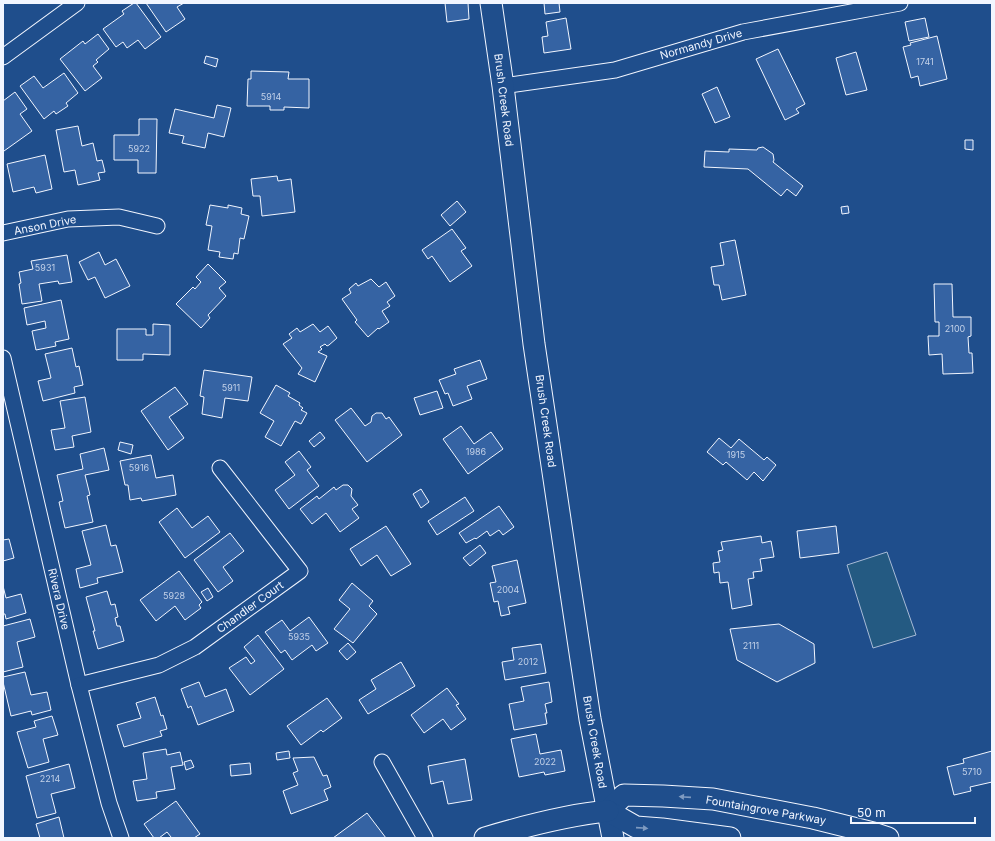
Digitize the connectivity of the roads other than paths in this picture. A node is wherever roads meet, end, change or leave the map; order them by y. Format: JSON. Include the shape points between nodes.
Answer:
{"nodes":[{"id":1,"x":77,"y":3,"type":"edge"},
{"id":2,"x":490,"y":3,"type":"edge"},
{"id":3,"x":900,"y":3,"type":"edge"},
{"id":4,"x":3,"y":57,"type":"edge"},
{"id":5,"x":503,"y":86,"type":"junction"},
{"id":6,"x":157,"y":226,"type":"dead end"},
{"id":7,"x":3,"y":233,"type":"edge"},
{"id":8,"x":3,"y":358,"type":"edge"},
{"id":9,"x":220,"y":468,"type":"dead end"},
{"id":10,"x":79,"y":685,"type":"junction"},
{"id":11,"x":382,"y":762,"type":"dead end"},
{"id":12,"x":608,"y":811,"type":"junction"},
{"id":13,"x":121,"y":838,"type":"edge"},
{"id":14,"x":425,"y":838,"type":"edge"},
{"id":15,"x":485,"y":838,"type":"edge"},
{"id":16,"x":613,"y":838,"type":"edge"},
{"id":17,"x":730,"y":838,"type":"edge"},
{"id":18,"x":888,"y":838,"type":"edge"}],
"edges":[{"from":1,"to":4,"type":"street"},
{"from":2,"to":5,"type":"street","name":"Brush Creek Road"},
{"from":3,"to":5,"type":"street","name":"Normandy Drive","via":[[743,32],[614,70]]},
{"from":5,"to":12,"type":"street","name":"Brush Creek Road","via":[[534,344],[590,719]]},
{"from":6,"to":7,"type":"street","name":"Anson Drive","via":[[119,217],[68,219]]},
{"from":8,"to":10,"type":"street","name":"Rivera Drive"},
{"from":9,"to":10,"type":"street","name":"Chandler Court","via":[[300,571],[195,647],[159,665]]},
{"from":10,"to":13,"type":"street","name":"Rivera Drive","via":[[109,803]]},
{"from":11,"to":14,"type":"street"},
{"from":12,"to":15,"type":"street","via":[[527,826]]},
{"from":12,"to":16,"type":"street","name":"Brush Creek Road"},
{"from":12,"to":17,"type":"street","one_way":true,"via":[[636,827]]},
{"from":18,"to":12,"type":"street","name":"Fountaingrove Parkway","one_way":true,"via":[[813,818],[713,799],[624,795]]}]}
